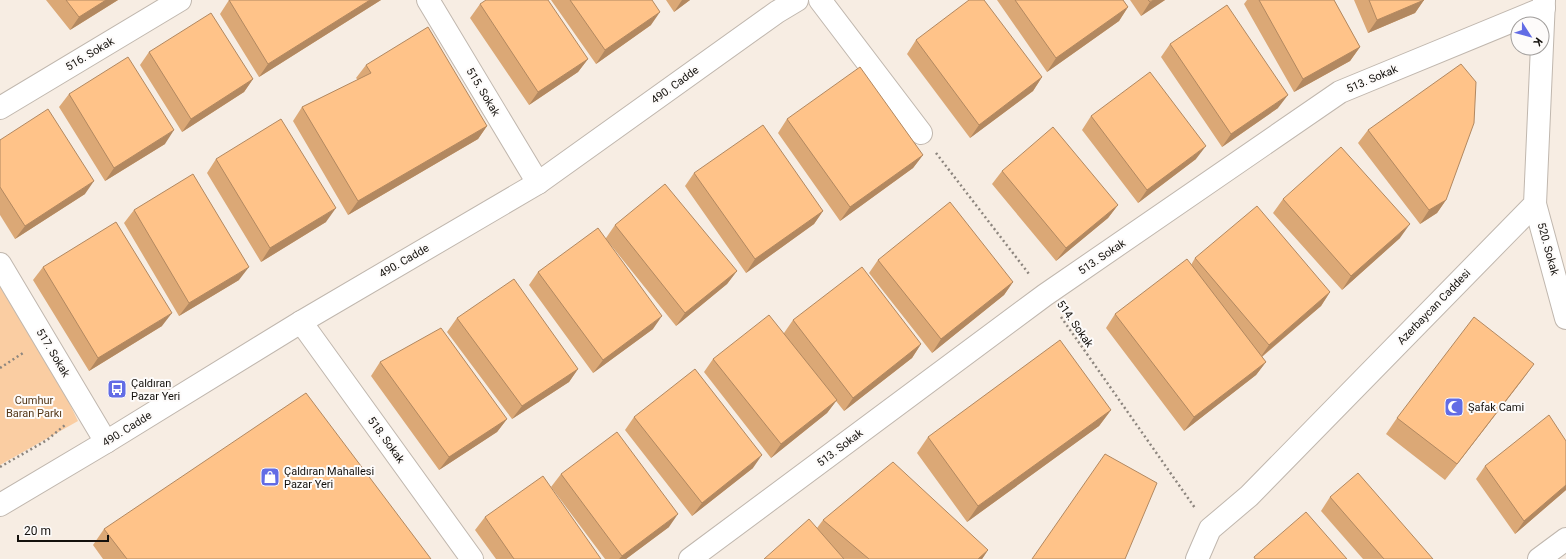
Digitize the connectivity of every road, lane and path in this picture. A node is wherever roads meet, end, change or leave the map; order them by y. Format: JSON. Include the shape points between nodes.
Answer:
{"nodes":[{"id":1,"x":180,"y":0,"type":"edge"},
{"id":2,"x":428,"y":0,"type":"edge"},
{"id":3,"x":797,"y":0,"type":"edge"},
{"id":4,"x":820,"y":0,"type":"edge"},
{"id":5,"x":1544,"y":4,"type":"edge"},
{"id":6,"x":773,"y":6,"type":"edge"},
{"id":7,"x":0,"y":108,"type":"edge"},
{"id":8,"x":921,"y":133,"type":"joint"},
{"id":9,"x":538,"y":183,"type":"junction"},
{"id":10,"x":1535,"y":204,"type":"junction"},
{"id":11,"x":0,"y":264,"type":"edge"},
{"id":12,"x":1045,"y":295,"type":"junction"},
{"id":13,"x":1566,"y":318,"type":"edge"},
{"id":14,"x":301,"y":322,"type":"junction"},
{"id":15,"x":28,"y":349,"type":"dead end"},
{"id":16,"x":0,"y":368,"type":"edge"},
{"id":17,"x":67,"y":422,"type":"dead end"},
{"id":18,"x":106,"y":442,"type":"junction"},
{"id":19,"x":0,"y":466,"type":"edge"},
{"id":20,"x":0,"y":505,"type":"edge"},
{"id":21,"x":1210,"y":529,"type":"junction"},
{"id":22,"x":1566,"y":539,"type":"edge"},
{"id":23,"x":472,"y":559,"type":"edge"},
{"id":24,"x":690,"y":559,"type":"edge"},
{"id":25,"x":1198,"y":559,"type":"edge"},
{"id":26,"x":1539,"y":559,"type":"edge"}],
"edges":[{"from":1,"to":7,"type":"street","name":"516. Sokak"},
{"from":2,"to":9,"type":"street","name":"515. Sokak"},
{"from":3,"to":6,"type":"street","name":"490. Cadde"},
{"from":4,"to":8,"type":"street"},
{"from":5,"to":10,"type":"street"},
{"from":5,"to":12,"type":"street","name":"513. Sokak","via":[[1340,92]]},
{"from":6,"to":9,"type":"street","name":"490. Cadde"},
{"from":8,"to":12,"type":"path","name":"514. Sokak"},
{"from":9,"to":14,"type":"street","name":"490. Cadde"},
{"from":10,"to":13,"type":"street","name":"520. Sokak"},
{"from":10,"to":21,"type":"street","name":"Azerbaycan Caddesi","via":[[1249,496]]},
{"from":11,"to":18,"type":"street","name":"517. Sokak"},
{"from":12,"to":21,"type":"path","name":"514. Sokak"},
{"from":12,"to":24,"type":"street","name":"513. Sokak"},
{"from":14,"to":18,"type":"street","name":"490. Cadde"},
{"from":14,"to":23,"type":"street","name":"518. Sokak"},
{"from":15,"to":16,"type":"path"},
{"from":17,"to":19,"type":"path","via":[[47,440]]},
{"from":18,"to":20,"type":"street","name":"490. Cadde"},
{"from":21,"to":25,"type":"street","name":"Azerbaycan Caddesi"},
{"from":22,"to":26,"type":"street"}]}
